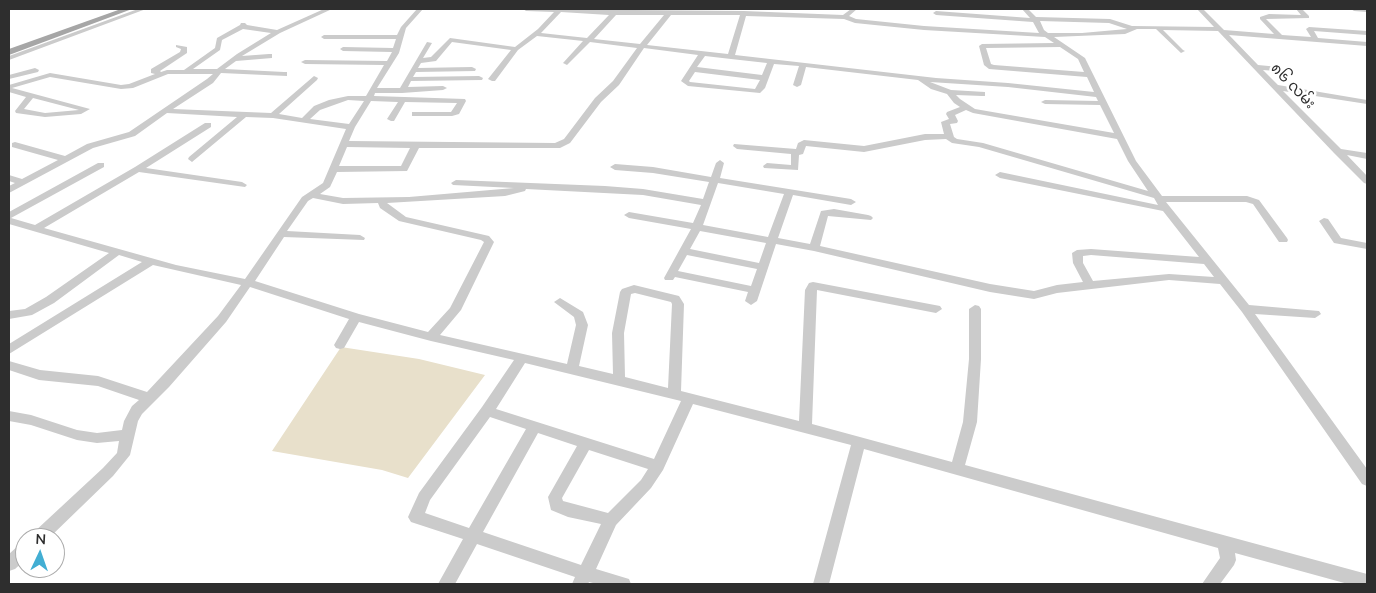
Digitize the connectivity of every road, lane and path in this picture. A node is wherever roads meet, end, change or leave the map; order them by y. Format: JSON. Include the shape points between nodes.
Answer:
{"nodes":[{"id":1,"x":128,"y":9,"type":"edge"},
{"id":2,"x":143,"y":9,"type":"edge"},
{"id":3,"x":329,"y":9,"type":"edge"},
{"id":4,"x":420,"y":9,"type":"edge"},
{"id":5,"x":526,"y":9,"type":"edge"},
{"id":6,"x":686,"y":9,"type":"edge"},
{"id":7,"x":729,"y":9,"type":"edge"},
{"id":8,"x":854,"y":9,"type":"edge"},
{"id":9,"x":1025,"y":9,"type":"edge"},
{"id":10,"x":1200,"y":9,"type":"edge"},
{"id":11,"x":1299,"y":9,"type":"edge"},
{"id":12,"x":1354,"y":9,"type":"edge"},
{"id":13,"x":1367,"y":10,"type":"edge"},
{"id":14,"x":558,"y":11,"type":"junction"},
{"id":15,"x":711,"y":11,"type":"edge"},
{"id":16,"x":614,"y":13,"type":"junction"},
{"id":17,"x":744,"y":13,"type":"junction"},
{"id":18,"x":936,"y":13,"type":"dead end"},
{"id":19,"x":668,"y":14,"type":"junction"},
{"id":20,"x":676,"y":14,"type":"junction"},
{"id":21,"x":832,"y":16,"type":"junction"},
{"id":22,"x":845,"y":17,"type":"junction"},
{"id":23,"x":1001,"y":24,"type":"dead end"},
{"id":24,"x":1039,"y":25,"type":"junction"},
{"id":25,"x":1131,"y":28,"type":"junction"},
{"id":26,"x":1158,"y":28,"type":"junction"},
{"id":27,"x":1221,"y":30,"type":"junction"},
{"id":28,"x":278,"y":32,"type":"junction"},
{"id":29,"x":1110,"y":33,"type":"junction"},
{"id":30,"x":1367,"y":33,"type":"edge"},
{"id":31,"x":536,"y":34,"type":"junction"},
{"id":32,"x":324,"y":37,"type":"dead end"},
{"id":33,"x":401,"y":37,"type":"junction"},
{"id":34,"x":1280,"y":37,"type":"junction"},
{"id":35,"x":588,"y":40,"type":"junction"},
{"id":36,"x":1118,"y":40,"type":"dead end"},
{"id":37,"x":1316,"y":40,"type":"junction"},
{"id":38,"x":429,"y":43,"type":"dead end"},
{"id":39,"x":1367,"y":44,"type":"edge"},
{"id":40,"x":1062,"y":45,"type":"junction"},
{"id":41,"x":178,"y":46,"type":"dead end"},
{"id":42,"x":642,"y":46,"type":"junction"},
{"id":43,"x":982,"y":47,"type":"junction"},
{"id":44,"x":343,"y":49,"type":"dead end"},
{"id":45,"x":516,"y":49,"type":"junction"},
{"id":46,"x":396,"y":50,"type":"junction"},
{"id":47,"x":1181,"y":51,"type":"dead end"},
{"id":48,"x":9,"y":52,"type":"edge"},
{"id":49,"x":1075,"y":52,"type":"junction"},
{"id":50,"x":702,"y":54,"type":"junction"},
{"id":51,"x":269,"y":56,"type":"dead end"},
{"id":52,"x":731,"y":57,"type":"junction"},
{"id":53,"x":9,"y":58,"type":"edge"},
{"id":54,"x":233,"y":59,"type":"junction"},
{"id":55,"x":418,"y":61,"type":"junction"},
{"id":56,"x":305,"y":62,"type":"dead end"},
{"id":57,"x":770,"y":62,"type":"junction"},
{"id":58,"x":389,"y":63,"type":"junction"},
{"id":59,"x":567,"y":63,"type":"dead end"},
{"id":60,"x":803,"y":65,"type":"junction"},
{"id":61,"x":1257,"y":67,"type":"junction"},
{"id":62,"x":472,"y":69,"type":"dead end"},
{"id":63,"x":692,"y":69,"type":"junction"},
{"id":64,"x":1276,"y":69,"type":"dead end"},
{"id":65,"x":35,"y":70,"type":"dead end"},
{"id":66,"x":414,"y":70,"type":"junction"},
{"id":67,"x":219,"y":71,"type":"junction"},
{"id":68,"x":185,"y":72,"type":"junction"},
{"id":69,"x":161,"y":73,"type":"junction"},
{"id":70,"x":284,"y":74,"type":"dead end"},
{"id":71,"x":1090,"y":75,"type":"junction"},
{"id":72,"x":9,"y":77,"type":"edge"},
{"id":73,"x":314,"y":78,"type":"dead end"},
{"id":74,"x":479,"y":78,"type":"dead end"},
{"id":75,"x":765,"y":78,"type":"junction"},
{"id":76,"x":920,"y":78,"type":"junction"},
{"id":77,"x":409,"y":79,"type":"junction"},
{"id":78,"x":492,"y":79,"type":"dead end"},
{"id":79,"x":798,"y":85,"type":"dead end"},
{"id":80,"x":1276,"y":87,"type":"junction"},
{"id":81,"x":9,"y":88,"type":"edge"},
{"id":82,"x":443,"y":88,"type":"dead end"},
{"id":83,"x":950,"y":92,"type":"junction"},
{"id":84,"x":982,"y":94,"type":"dead end"},
{"id":85,"x":31,"y":95,"type":"junction"},
{"id":86,"x":370,"y":96,"type":"junction"},
{"id":87,"x":402,"y":96,"type":"junction"},
{"id":88,"x":1101,"y":99,"type":"junction"},
{"id":89,"x":1045,"y":102,"type":"dead end"},
{"id":90,"x":1367,"y":102,"type":"edge"},
{"id":91,"x":966,"y":107,"type":"junction"},
{"id":92,"x":165,"y":111,"type":"junction"},
{"id":93,"x":416,"y":114,"type":"dead end"},
{"id":94,"x":244,"y":115,"type":"junction"},
{"id":95,"x":273,"y":116,"type":"junction"},
{"id":96,"x":391,"y":118,"type":"dead end"},
{"id":97,"x":304,"y":120,"type":"junction"},
{"id":98,"x":208,"y":125,"type":"dead end"},
{"id":99,"x":352,"y":127,"type":"junction"},
{"id":100,"x":949,"y":136,"type":"junction"},
{"id":101,"x":1121,"y":137,"type":"junction"},
{"id":102,"x":345,"y":144,"type":"junction"},
{"id":103,"x":14,"y":145,"type":"dead end"},
{"id":104,"x":416,"y":145,"type":"junction"},
{"id":105,"x":737,"y":146,"type":"dead end"},
{"id":106,"x":1337,"y":150,"type":"junction"},
{"id":107,"x":795,"y":152,"type":"junction"},
{"id":108,"x":1367,"y":156,"type":"edge"},
{"id":109,"x":65,"y":159,"type":"junction"},
{"id":110,"x":192,"y":159,"type":"dead end"},
{"id":111,"x":720,"y":163,"type":"dead end"},
{"id":112,"x":101,"y":165,"type":"dead end"},
{"id":113,"x":767,"y":166,"type":"dead end"},
{"id":114,"x":615,"y":167,"type":"dead end"},
{"id":115,"x":138,"y":169,"type":"junction"},
{"id":116,"x":336,"y":169,"type":"junction"},
{"id":117,"x":461,"y":172,"type":"dead end"},
{"id":118,"x":1000,"y":175,"type":"dead end"},
{"id":119,"x":9,"y":178,"type":"edge"},
{"id":120,"x":1366,"y":179,"type":"edge"},
{"id":121,"x":715,"y":180,"type":"junction"},
{"id":122,"x":23,"y":182,"type":"junction"},
{"id":123,"x":456,"y":183,"type":"junction"},
{"id":124,"x":242,"y":185,"type":"dead end"},
{"id":125,"x":528,"y":185,"type":"junction"},
{"id":126,"x":9,"y":190,"type":"edge"},
{"id":127,"x":789,"y":192,"type":"junction"},
{"id":128,"x":313,"y":195,"type":"junction"},
{"id":129,"x":449,"y":196,"type":"junction"},
{"id":130,"x":1158,"y":197,"type":"junction"},
{"id":131,"x":382,"y":201,"type":"junction"},
{"id":132,"x":851,"y":202,"type":"dead end"},
{"id":133,"x":707,"y":203,"type":"junction"},
{"id":134,"x":1166,"y":209,"type":"junction"},
{"id":135,"x":629,"y":215,"type":"dead end"},
{"id":136,"x":9,"y":216,"type":"edge"},
{"id":137,"x":868,"y":218,"type":"dead end"},
{"id":138,"x":9,"y":221,"type":"edge"},
{"id":139,"x":1324,"y":221,"type":"dead end"},
{"id":140,"x":697,"y":227,"type":"junction"},
{"id":141,"x":35,"y":229,"type":"junction"},
{"id":142,"x":280,"y":234,"type":"junction"},
{"id":143,"x":360,"y":238,"type":"dead end"},
{"id":144,"x":1283,"y":240,"type":"dead end"},
{"id":145,"x":772,"y":242,"type":"junction"},
{"id":146,"x":1367,"y":246,"type":"edge"},
{"id":147,"x":814,"y":248,"type":"junction"},
{"id":148,"x":684,"y":251,"type":"junction"},
{"id":149,"x":117,"y":252,"type":"junction"},
{"id":150,"x":1207,"y":261,"type":"junction"},
{"id":151,"x":150,"y":262,"type":"junction"},
{"id":152,"x":763,"y":266,"type":"junction"},
{"id":153,"x":1223,"y":281,"type":"junction"},
{"id":154,"x":249,"y":283,"type":"junction"},
{"id":155,"x":1090,"y":285,"type":"junction"},
{"id":156,"x":560,"y":302,"type":"dead end"},
{"id":157,"x":936,"y":309,"type":"dead end"},
{"id":158,"x":975,"y":309,"type":"dead end"},
{"id":159,"x":1246,"y":309,"type":"junction"},
{"id":160,"x":1315,"y":314,"type":"dead end"},
{"id":161,"x":9,"y":315,"type":"edge"},
{"id":162,"x":356,"y":316,"type":"junction"},
{"id":163,"x":431,"y":337,"type":"junction"},
{"id":164,"x":340,"y":345,"type":"dead end"},
{"id":165,"x":9,"y":350,"type":"edge"},
{"id":166,"x":523,"y":358,"type":"junction"},
{"id":167,"x":9,"y":365,"type":"edge"},
{"id":168,"x":572,"y":369,"type":"junction"},
{"id":169,"x":619,"y":380,"type":"junction"},
{"id":170,"x":681,"y":396,"type":"junction"},
{"id":171,"x":149,"y":398,"type":"junction"},
{"id":172,"x":487,"y":411,"type":"junction"},
{"id":173,"x":9,"y":416,"type":"edge"},
{"id":174,"x":534,"y":427,"type":"junction"},
{"id":175,"x":805,"y":428,"type":"junction"},
{"id":176,"x":128,"y":435,"type":"junction"},
{"id":177,"x":860,"y":442,"type":"junction"},
{"id":178,"x":586,"y":443,"type":"junction"},
{"id":179,"x":658,"y":466,"type":"junction"},
{"id":180,"x":957,"y":468,"type":"junction"},
{"id":181,"x":1367,"y":480,"type":"edge"},
{"id":182,"x":611,"y":520,"type":"junction"},
{"id":183,"x":49,"y":528,"type":"edge"},
{"id":184,"x":472,"y":536,"type":"junction"},
{"id":185,"x":1225,"y":542,"type":"junction"},
{"id":186,"x":582,"y":579,"type":"edge"},
{"id":187,"x":1367,"y":582,"type":"edge"},
{"id":188,"x":446,"y":584,"type":"edge"},
{"id":189,"x":623,"y":584,"type":"edge"},
{"id":190,"x":821,"y":584,"type":"edge"},
{"id":191,"x":1210,"y":584,"type":"edge"}],
"edges":[{"from":1,"to":48,"type":"main road"},
{"from":2,"to":53,"type":"street"},
{"from":3,"to":28,"type":"street"},
{"from":4,"to":33,"type":"street","via":[[404,24]]},
{"from":5,"to":14,"type":"street"},
{"from":6,"to":20,"type":"street"},
{"from":7,"to":21,"type":"street"},
{"from":8,"to":22,"type":"street"},
{"from":9,"to":24,"type":"street"},
{"from":10,"to":27,"type":"street","name":"၈၆ လမ်း"},
{"from":11,"to":34,"type":"street","via":[[1307,17],[1262,18]]},
{"from":12,"to":13,"type":"street"},
{"from":14,"to":16,"type":"street"},
{"from":14,"to":31,"type":"street"},
{"from":15,"to":17,"type":"street"},
{"from":15,"to":20,"type":"street"},
{"from":16,"to":19,"type":"street"},
{"from":16,"to":35,"type":"street"},
{"from":17,"to":21,"type":"street"},
{"from":17,"to":52,"type":"street"},
{"from":18,"to":24,"type":"street"},
{"from":19,"to":20,"type":"street"},
{"from":19,"to":42,"type":"street"},
{"from":21,"to":22,"type":"street"},
{"from":22,"to":24,"type":"street","via":[[924,28]]},
{"from":23,"to":24,"type":"street"},
{"from":24,"to":25,"type":"street","via":[[1110,21]]},
{"from":24,"to":29,"type":"street"},
{"from":24,"to":40,"type":"street"},
{"from":25,"to":26,"type":"street"},
{"from":25,"to":29,"type":"street"},
{"from":26,"to":27,"type":"street"},
{"from":26,"to":47,"type":"street"},
{"from":27,"to":34,"type":"street"},
{"from":27,"to":61,"type":"street","name":"၈၆ လမ်း"},
{"from":28,"to":54,"type":"street"},
{"from":28,"to":68,"type":"street","via":[[243,25],[220,39],[218,50]]},
{"from":29,"to":36,"type":"street"},
{"from":30,"to":37,"type":"street","via":[[1308,29]]},
{"from":31,"to":35,"type":"street"},
{"from":31,"to":45,"type":"street"},
{"from":32,"to":33,"type":"street"},
{"from":33,"to":46,"type":"street"},
{"from":34,"to":37,"type":"street"},
{"from":35,"to":42,"type":"street"},
{"from":35,"to":59,"type":"street"},
{"from":37,"to":39,"type":"street"},
{"from":38,"to":55,"type":"street"},
{"from":40,"to":43,"type":"street"},
{"from":40,"to":49,"type":"street"},
{"from":41,"to":69,"type":"street","via":[[185,48],[184,51],[154,71]]},
{"from":42,"to":50,"type":"street"},
{"from":42,"to":104,"type":"street","via":[[616,83],[598,100],[567,141],[557,146]]},
{"from":43,"to":49,"type":"street","via":[[996,48],[1001,52]]},
{"from":43,"to":71,"type":"street","via":[[988,65],[992,67]]},
{"from":44,"to":46,"type":"street"},
{"from":45,"to":55,"type":"street","via":[[454,39],[433,59]]},
{"from":45,"to":78,"type":"street"},
{"from":46,"to":58,"type":"street"},
{"from":49,"to":71,"type":"street"},
{"from":50,"to":52,"type":"street"},
{"from":50,"to":63,"type":"street"},
{"from":51,"to":54,"type":"street"},
{"from":52,"to":57,"type":"street"},
{"from":54,"to":67,"type":"street"},
{"from":55,"to":66,"type":"street"},
{"from":56,"to":58,"type":"street"},
{"from":57,"to":60,"type":"street"},
{"from":57,"to":75,"type":"street"},
{"from":58,"to":86,"type":"street"},
{"from":60,"to":76,"type":"street"},
{"from":60,"to":79,"type":"street"},
{"from":61,"to":64,"type":"street"},
{"from":61,"to":80,"type":"street","name":"၈၆ လမ်း"},
{"from":62,"to":66,"type":"street"},
{"from":63,"to":75,"type":"street"},
{"from":63,"to":75,"type":"street","via":[[685,81],[688,84],[757,91]]},
{"from":65,"to":72,"type":"street"},
{"from":66,"to":77,"type":"street"},
{"from":67,"to":68,"type":"street"},
{"from":67,"to":70,"type":"street"},
{"from":67,"to":92,"type":"street","via":[[210,81]]},
{"from":68,"to":69,"type":"street"},
{"from":69,"to":81,"type":"street","via":[[126,87],[50,75]]},
{"from":71,"to":88,"type":"street"},
{"from":73,"to":95,"type":"street"},
{"from":74,"to":77,"type":"street"},
{"from":76,"to":83,"type":"street","via":[[934,88]]},
{"from":76,"to":88,"type":"street","via":[[1008,84]]},
{"from":77,"to":87,"type":"street"},
{"from":80,"to":90,"type":"street"},
{"from":80,"to":106,"type":"street","name":"၈၆ လမ်း"},
{"from":81,"to":85,"type":"street"},
{"from":82,"to":87,"type":"street"},
{"from":83,"to":84,"type":"street"},
{"from":83,"to":91,"type":"street"},
{"from":85,"to":85,"type":"street","via":[[48,99],[86,109],[45,115],[19,111]]},
{"from":86,"to":87,"type":"street"},
{"from":86,"to":97,"type":"street","via":[[332,102],[317,108]]},
{"from":86,"to":99,"type":"street"},
{"from":87,"to":93,"type":"street","via":[[462,101],[452,114]]},
{"from":87,"to":96,"type":"street"},
{"from":88,"to":89,"type":"street"},
{"from":88,"to":101,"type":"street"},
{"from":91,"to":100,"type":"street","via":[[950,114],[954,120],[945,122]]},
{"from":91,"to":101,"type":"street","via":[[973,111]]},
{"from":92,"to":94,"type":"street"},
{"from":92,"to":109,"type":"street","via":[[132,134],[90,146]]},
{"from":94,"to":95,"type":"street"},
{"from":94,"to":110,"type":"street"},
{"from":95,"to":97,"type":"street"},
{"from":97,"to":99,"type":"street"},
{"from":98,"to":115,"type":"street"},
{"from":99,"to":102,"type":"street"},
{"from":100,"to":107,"type":"street","via":[[925,137],[864,149],[804,144],[800,152]]},
{"from":100,"to":130,"type":"street","via":[[955,141],[980,145]]},
{"from":101,"to":130,"type":"street","via":[[1132,161]]},
{"from":102,"to":104,"type":"street"},
{"from":102,"to":116,"type":"street","via":[[336,161]]},
{"from":103,"to":109,"type":"street"},
{"from":104,"to":116,"type":"street","via":[[404,169]]},
{"from":105,"to":107,"type":"street"},
{"from":106,"to":108,"type":"street"},
{"from":106,"to":120,"type":"street","name":"၈၆ လမ်း"},
{"from":107,"to":113,"type":"street","via":[[795,168]]},
{"from":109,"to":122,"type":"street"},
{"from":111,"to":121,"type":"street"},
{"from":112,"to":136,"type":"street"},
{"from":114,"to":121,"type":"street"},
{"from":115,"to":124,"type":"street"},
{"from":115,"to":141,"type":"street"},
{"from":116,"to":128,"type":"street","via":[[327,185]]},
{"from":117,"to":123,"type":"street"},
{"from":118,"to":134,"type":"street"},
{"from":119,"to":122,"type":"street"},
{"from":121,"to":127,"type":"street"},
{"from":121,"to":133,"type":"street"},
{"from":122,"to":126,"type":"street"},
{"from":123,"to":125,"type":"street"},
{"from":123,"to":129,"type":"street"},
{"from":125,"to":129,"type":"street","via":[[505,193]]},
{"from":125,"to":133,"type":"street","via":[[643,192]]},
{"from":127,"to":132,"type":"street"},
{"from":127,"to":145,"type":"street"},
{"from":128,"to":131,"type":"street","via":[[343,201]]},
{"from":128,"to":142,"type":"street","via":[[306,199]]},
{"from":129,"to":131,"type":"street"},
{"from":130,"to":134,"type":"street"},
{"from":130,"to":144,"type":"street","via":[[1256,202]]},
{"from":131,"to":163,"type":"street","via":[[383,206],[403,220],[485,238],[489,242],[455,310]]},
{"from":133,"to":140,"type":"street"},
{"from":134,"to":150,"type":"street"},
{"from":135,"to":140,"type":"street"},
{"from":137,"to":147,"type":"street","via":[[824,213]]},
{"from":138,"to":141,"type":"street"},
{"from":139,"to":146,"type":"street","via":[[1338,240]]},
{"from":140,"to":145,"type":"street"},
{"from":140,"to":148,"type":"street"},
{"from":141,"to":149,"type":"street"},
{"from":142,"to":143,"type":"street"},
{"from":142,"to":154,"type":"street"},
{"from":145,"to":147,"type":"street"},
{"from":145,"to":152,"type":"street"},
{"from":147,"to":155,"type":"street","via":[[1019,293],[1034,295]]},
{"from":148,"to":152,"type":"street"},
{"from":148,"to":152,"type":"street","via":[[671,276],[753,295]]},
{"from":149,"to":151,"type":"street"},
{"from":149,"to":161,"type":"street","via":[[50,300],[28,312]]},
{"from":150,"to":153,"type":"street"},
{"from":150,"to":155,"type":"street","via":[[1077,253],[1078,263]]},
{"from":151,"to":154,"type":"street"},
{"from":151,"to":165,"type":"street"},
{"from":153,"to":155,"type":"street","via":[[1170,277]]},
{"from":153,"to":159,"type":"street"},
{"from":154,"to":162,"type":"street"},
{"from":154,"to":171,"type":"street","via":[[222,319]]},
{"from":156,"to":168,"type":"street","via":[[579,316],[582,325]]},
{"from":157,"to":175,"type":"street","via":[[813,286]]},
{"from":158,"to":180,"type":"street","via":[[970,422]]},
{"from":159,"to":160,"type":"street"},
{"from":159,"to":181,"type":"street"},
{"from":162,"to":163,"type":"street"},
{"from":162,"to":164,"type":"street"},
{"from":163,"to":166,"type":"street"},
{"from":166,"to":168,"type":"street"},
{"from":166,"to":172,"type":"street"},
{"from":167,"to":171,"type":"street","via":[[48,376],[98,381]]},
{"from":168,"to":169,"type":"street"},
{"from":169,"to":170,"type":"street"},
{"from":169,"to":170,"type":"street","via":[[618,333],[626,292],[634,289],[674,299],[678,304]]},
{"from":170,"to":175,"type":"street"},
{"from":170,"to":179,"type":"street"},
{"from":171,"to":176,"type":"street","via":[[137,410]]},
{"from":172,"to":174,"type":"street"},
{"from":172,"to":184,"type":"street","via":[[424,497],[416,517]]},
{"from":173,"to":176,"type":"street","via":[[77,435],[97,438]]},
{"from":174,"to":178,"type":"street"},
{"from":174,"to":184,"type":"street"},
{"from":175,"to":177,"type":"street"},
{"from":176,"to":183,"type":"street","via":[[123,455]]},
{"from":177,"to":180,"type":"street"},
{"from":177,"to":190,"type":"street"},
{"from":178,"to":179,"type":"street"},
{"from":178,"to":182,"type":"street","via":[[555,497],[556,505]]},
{"from":179,"to":182,"type":"street","via":[[646,484]]},
{"from":180,"to":185,"type":"street"},
{"from":182,"to":186,"type":"street"},
{"from":184,"to":186,"type":"street"},
{"from":184,"to":188,"type":"street"},
{"from":185,"to":187,"type":"street"},
{"from":185,"to":191,"type":"street","via":[[1228,560]]},
{"from":186,"to":189,"type":"street"}]}
